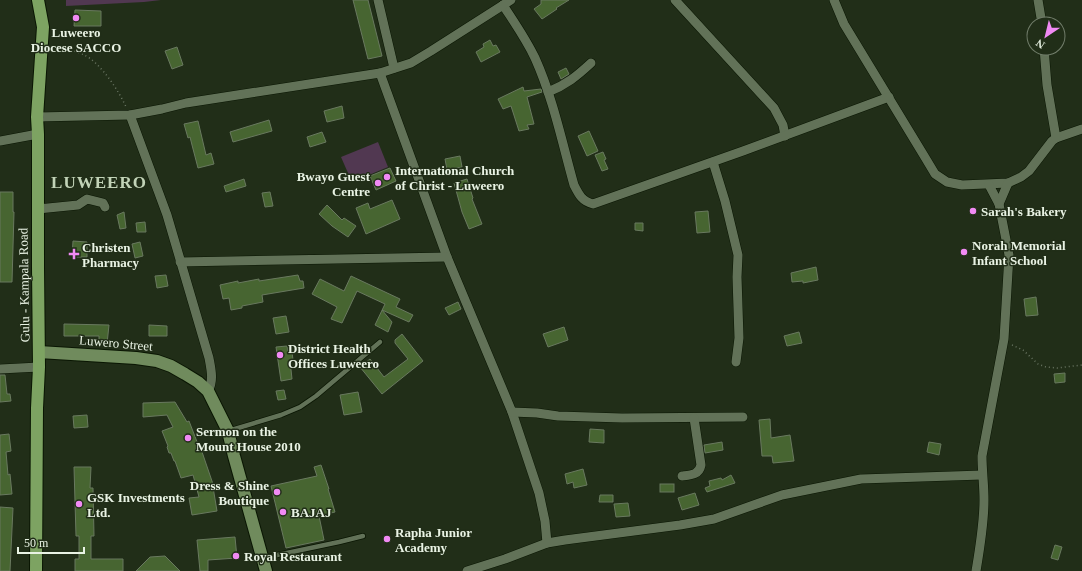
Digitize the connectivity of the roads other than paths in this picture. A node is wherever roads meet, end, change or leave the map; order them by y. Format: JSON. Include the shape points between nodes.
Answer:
{"nodes":[{"id":1,"x":38,"y":0,"type":"edge"},
{"id":2,"x":378,"y":0,"type":"edge"},
{"id":3,"x":675,"y":0,"type":"edge"},
{"id":4,"x":834,"y":0,"type":"edge"},
{"id":5,"x":1038,"y":0,"type":"edge"},
{"id":6,"x":507,"y":3,"type":"edge"},
{"id":7,"x":1041,"y":16,"type":"edge"},
{"id":8,"x":1045,"y":56,"type":"edge"},
{"id":9,"x":591,"y":63,"type":"dead end"},
{"id":10,"x":394,"y":68,"type":"junction"},
{"id":11,"x":380,"y":72,"type":"junction"},
{"id":12,"x":548,"y":92,"type":"junction"},
{"id":13,"x":889,"y":97,"type":"junction"},
{"id":14,"x":130,"y":115,"type":"junction"},
{"id":15,"x":37,"y":117,"type":"junction"},
{"id":16,"x":1082,"y":129,"type":"edge"},
{"id":17,"x":38,"y":134,"type":"junction"},
{"id":18,"x":785,"y":136,"type":"junction"},
{"id":19,"x":1056,"y":138,"type":"junction"},
{"id":20,"x":0,"y":140,"type":"edge"},
{"id":21,"x":713,"y":162,"type":"junction"},
{"id":22,"x":1008,"y":183,"type":"junction"},
{"id":23,"x":988,"y":185,"type":"junction"},
{"id":24,"x":999,"y":204,"type":"junction"},
{"id":25,"x":105,"y":207,"type":"dead end"},
{"id":26,"x":38,"y":209,"type":"junction"},
{"id":27,"x":447,"y":257,"type":"junction"},
{"id":28,"x":180,"y":262,"type":"junction"},
{"id":29,"x":380,"y":342,"type":"dead end"},
{"id":30,"x":39,"y":352,"type":"junction"},
{"id":31,"x":736,"y":362,"type":"dead end"},
{"id":32,"x":39,"y":367,"type":"junction"},
{"id":33,"x":0,"y":369,"type":"edge"},
{"id":34,"x":208,"y":391,"type":"junction"},
{"id":35,"x":512,"y":412,"type":"junction"},
{"id":36,"x":743,"y":417,"type":"dead end"},
{"id":37,"x":694,"y":418,"type":"junction"},
{"id":38,"x":228,"y":431,"type":"junction"},
{"id":39,"x":982,"y":475,"type":"junction"},
{"id":40,"x":682,"y":476,"type":"dead end"},
{"id":41,"x":363,"y":536,"type":"dead end"},
{"id":42,"x":547,"y":544,"type":"junction"},
{"id":43,"x":263,"y":558,"type":"junction"},
{"id":44,"x":36,"y":571,"type":"edge"},
{"id":45,"x":266,"y":571,"type":"edge"},
{"id":46,"x":467,"y":571,"type":"edge"},
{"id":47,"x":976,"y":571,"type":"edge"}],
"edges":[{"from":1,"to":15,"type":"main road","name":"Gulu - Kampala Road","via":[[43,27]]},
{"from":2,"to":10,"type":"street"},
{"from":3,"to":18,"type":"street","via":[[774,108],[783,125]]},
{"from":4,"to":13,"type":"street","via":[[844,24]]},
{"from":5,"to":7,"type":"street"},
{"from":6,"to":10,"type":"street","via":[[411,63]]},
{"from":6,"to":12,"type":"street","via":[[535,59]]},
{"from":8,"to":19,"type":"street"},
{"from":9,"to":12,"type":"street","via":[[573,80]]},
{"from":10,"to":11,"type":"street"},
{"from":11,"to":14,"type":"street","via":[[186,103]]},
{"from":11,"to":27,"type":"street"},
{"from":12,"to":21,"type":"street","via":[[574,185],[582,199],[588,202],[593,204]]},
{"from":13,"to":18,"type":"street"},
{"from":13,"to":23,"type":"street","via":[[936,174],[954,184]]},
{"from":14,"to":15,"type":"street"},
{"from":14,"to":28,"type":"street","via":[[167,215]]},
{"from":15,"to":17,"type":"main road","name":"Gulu - Kampala Road"},
{"from":16,"to":19,"type":"street"},
{"from":17,"to":20,"type":"street"},
{"from":17,"to":26,"type":"main road","name":"Gulu - Kampala Road"},
{"from":18,"to":21,"type":"street"},
{"from":19,"to":22,"type":"street","via":[[1028,171]]},
{"from":21,"to":31,"type":"street","via":[[738,255],[739,338]]},
{"from":22,"to":23,"type":"street"},
{"from":22,"to":24,"type":"street"},
{"from":23,"to":24,"type":"street"},
{"from":24,"to":39,"type":"street","via":[[1009,255],[1004,339],[982,456]]},
{"from":25,"to":26,"type":"street","via":[[103,203],[87,199],[78,205]]},
{"from":26,"to":30,"type":"main road","name":"Gulu - Kampala Road"},
{"from":27,"to":28,"type":"street"},
{"from":27,"to":35,"type":"street"},
{"from":28,"to":34,"type":"street","via":[[209,358],[212,379]]},
{"from":29,"to":38,"type":"lane","via":[[300,408]]},
{"from":30,"to":32,"type":"main road","name":"Gulu - Kampala Road"},
{"from":30,"to":34,"type":"main road","name":"Luwero Street","via":[[157,360],[185,374]]},
{"from":32,"to":33,"type":"street"},
{"from":32,"to":44,"type":"main road","name":"Gulu - Kampala Road"},
{"from":34,"to":38,"type":"main road","name":"Luwero Street"},
{"from":35,"to":37,"type":"street","via":[[558,416]]},
{"from":35,"to":42,"type":"street","via":[[539,493]]},
{"from":36,"to":37,"type":"street"},
{"from":37,"to":40,"type":"street","via":[[700,470],[693,475]]},
{"from":38,"to":43,"type":"main road","name":"Luwero Street"},
{"from":39,"to":42,"type":"street","via":[[861,479],[782,495],[714,519]]},
{"from":39,"to":47,"type":"street","via":[[982,537]]},
{"from":41,"to":43,"type":"lane"},
{"from":42,"to":46,"type":"street"},
{"from":43,"to":45,"type":"main road","name":"Luwero Street"}]}
